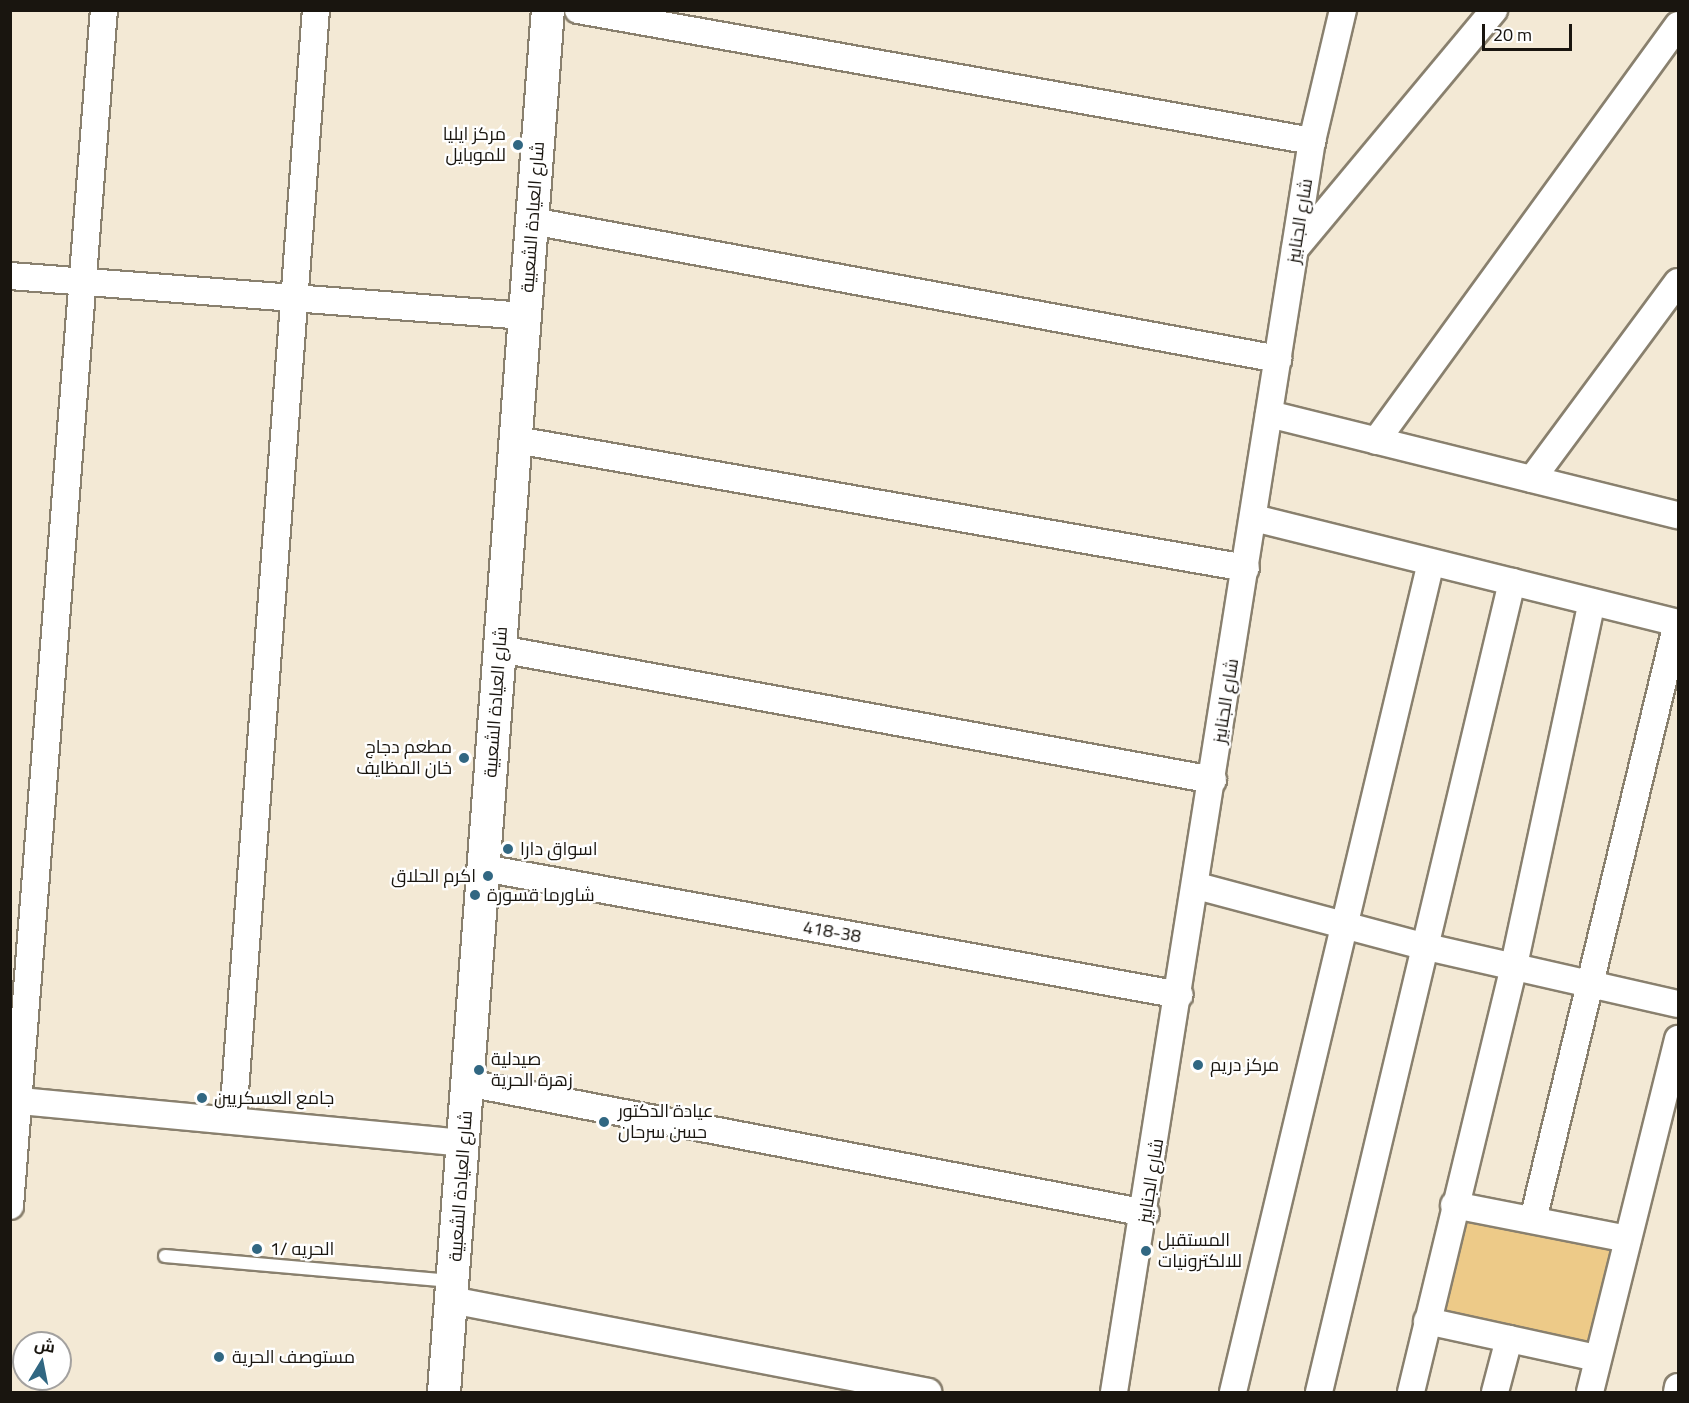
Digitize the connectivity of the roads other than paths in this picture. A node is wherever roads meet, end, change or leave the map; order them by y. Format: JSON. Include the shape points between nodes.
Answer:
{"nodes":[{"id":1,"x":104,"y":10,"type":"edge"},
{"id":2,"x":316,"y":10,"type":"edge"},
{"id":3,"x":548,"y":10,"type":"edge"},
{"id":4,"x":578,"y":10,"type":"edge"},
{"id":5,"x":1343,"y":10,"type":"edge"},
{"id":6,"x":1494,"y":10,"type":"edge"},
{"id":7,"x":1678,"y":25,"type":"edge"},
{"id":8,"x":1312,"y":141,"type":"junction"},
{"id":9,"x":532,"y":221,"type":"junction"},
{"id":10,"x":1295,"y":249,"type":"junction"},
{"id":11,"x":10,"y":276,"type":"edge"},
{"id":12,"x":86,"y":280,"type":"junction"},
{"id":13,"x":1678,"y":282,"type":"edge"},
{"id":14,"x":296,"y":295,"type":"junction"},
{"id":15,"x":525,"y":316,"type":"junction"},
{"id":16,"x":1278,"y":359,"type":"junction"},
{"id":17,"x":1269,"y":414,"type":"junction"},
{"id":18,"x":516,"y":440,"type":"junction"},
{"id":19,"x":1376,"y":441,"type":"junction"},
{"id":20,"x":1532,"y":479,"type":"junction"},
{"id":21,"x":1678,"y":516,"type":"edge"},
{"id":22,"x":1254,"y":518,"type":"junction"},
{"id":23,"x":1431,"y":562,"type":"junction"},
{"id":24,"x":1246,"y":568,"type":"junction"},
{"id":25,"x":1512,"y":582,"type":"junction"},
{"id":26,"x":1592,"y":602,"type":"junction"},
{"id":27,"x":1678,"y":623,"type":"edge"},
{"id":28,"x":500,"y":649,"type":"junction"},
{"id":29,"x":1213,"y":780,"type":"junction"},
{"id":30,"x":484,"y":868,"type":"junction"},
{"id":31,"x":1197,"y":886,"type":"junction"},
{"id":32,"x":1345,"y":925,"type":"junction"},
{"id":33,"x":1427,"y":947,"type":"junction"},
{"id":34,"x":1514,"y":965,"type":"junction"},
{"id":35,"x":1593,"y":984,"type":"junction"},
{"id":36,"x":1180,"y":995,"type":"junction"},
{"id":37,"x":1678,"y":1004,"type":"edge"},
{"id":38,"x":1678,"y":1039,"type":"edge"},
{"id":39,"x":467,"y":1083,"type":"junction"},
{"id":40,"x":20,"y":1101,"type":"junction"},
{"id":41,"x":233,"y":1118,"type":"junction"},
{"id":42,"x":463,"y":1143,"type":"junction"},
{"id":43,"x":1454,"y":1204,"type":"junction"},
{"id":44,"x":10,"y":1206,"type":"edge"},
{"id":45,"x":1146,"y":1213,"type":"junction"},
{"id":46,"x":1533,"y":1221,"type":"junction"},
{"id":47,"x":1628,"y":1239,"type":"junction"},
{"id":48,"x":165,"y":1256,"type":"dead end"},
{"id":49,"x":453,"y":1290,"type":"junction"},
{"id":50,"x":1427,"y":1321,"type":"junction"},
{"id":51,"x":1509,"y":1339,"type":"junction"},
{"id":52,"x":1598,"y":1358,"type":"junction"},
{"id":53,"x":1678,"y":1387,"type":"edge"},
{"id":54,"x":444,"y":1392,"type":"edge"},
{"id":55,"x":928,"y":1392,"type":"edge"},
{"id":56,"x":1114,"y":1392,"type":"edge"},
{"id":57,"x":1233,"y":1392,"type":"edge"},
{"id":58,"x":1319,"y":1392,"type":"edge"},
{"id":59,"x":1411,"y":1392,"type":"edge"},
{"id":60,"x":1495,"y":1392,"type":"edge"},
{"id":61,"x":1590,"y":1392,"type":"edge"},
{"id":62,"x":1677,"y":1392,"type":"edge"}],
"edges":[{"from":1,"to":12,"type":"street"},
{"from":2,"to":14,"type":"street"},
{"from":3,"to":9,"type":"street","name":"شارع العيادة الشعبية"},
{"from":4,"to":8,"type":"street"},
{"from":5,"to":8,"type":"street","name":"شارع الجنابيز"},
{"from":6,"to":10,"type":"street"},
{"from":7,"to":19,"type":"street"},
{"from":8,"to":10,"type":"street","name":"شارع الجنابيز"},
{"from":9,"to":15,"type":"street","name":"شارع العيادة الشعبية"},
{"from":9,"to":16,"type":"street"},
{"from":10,"to":16,"type":"street","name":"شارع الجنابيز"},
{"from":11,"to":12,"type":"street"},
{"from":12,"to":14,"type":"street"},
{"from":12,"to":40,"type":"street"},
{"from":13,"to":20,"type":"street"},
{"from":14,"to":15,"type":"street"},
{"from":14,"to":41,"type":"street"},
{"from":15,"to":18,"type":"street","name":"شارع العيادة الشعبية"},
{"from":16,"to":17,"type":"street","name":"شارع الجنابيز"},
{"from":17,"to":19,"type":"street"},
{"from":17,"to":22,"type":"street","name":"شارع الجنابيز"},
{"from":18,"to":24,"type":"street"},
{"from":18,"to":28,"type":"street","name":"شارع العيادة الشعبية"},
{"from":19,"to":20,"type":"street"},
{"from":20,"to":21,"type":"street"},
{"from":22,"to":23,"type":"street"},
{"from":22,"to":24,"type":"street","name":"شارع الجنابيز"},
{"from":23,"to":25,"type":"street"},
{"from":23,"to":32,"type":"street"},
{"from":24,"to":29,"type":"street","name":"شارع الجنابيز"},
{"from":25,"to":26,"type":"street"},
{"from":25,"to":33,"type":"street"},
{"from":26,"to":27,"type":"street"},
{"from":26,"to":34,"type":"street"},
{"from":27,"to":35,"type":"street"},
{"from":28,"to":29,"type":"street"},
{"from":28,"to":30,"type":"street","name":"شارع العيادة الشعبية"},
{"from":29,"to":31,"type":"street","name":"شارع الجنابيز"},
{"from":30,"to":36,"type":"street","name":"418-38"},
{"from":30,"to":39,"type":"street","name":"شارع العيادة الشعبية"},
{"from":31,"to":32,"type":"street"},
{"from":31,"to":36,"type":"street","name":"شارع الجنابيز"},
{"from":32,"to":33,"type":"street"},
{"from":32,"to":57,"type":"street"},
{"from":33,"to":34,"type":"street"},
{"from":33,"to":58,"type":"street"},
{"from":34,"to":35,"type":"street"},
{"from":34,"to":43,"type":"street"},
{"from":35,"to":37,"type":"street"},
{"from":35,"to":46,"type":"street"},
{"from":36,"to":45,"type":"street","name":"شارع الجنابيز"},
{"from":38,"to":47,"type":"street"},
{"from":39,"to":42,"type":"street","name":"شارع العيادة الشعبية"},
{"from":39,"to":45,"type":"street"},
{"from":40,"to":41,"type":"street"},
{"from":40,"to":44,"type":"street"},
{"from":41,"to":42,"type":"street"},
{"from":42,"to":49,"type":"street","name":"شارع العيادة الشعبية"},
{"from":43,"to":46,"type":"street"},
{"from":43,"to":50,"type":"street"},
{"from":45,"to":56,"type":"street","name":"شارع الجنابيز"},
{"from":46,"to":47,"type":"street"},
{"from":47,"to":52,"type":"street"},
{"from":48,"to":49,"type":"lane"},
{"from":49,"to":54,"type":"street","name":"شارع العيادة الشعبية"},
{"from":49,"to":55,"type":"street"},
{"from":50,"to":51,"type":"street"},
{"from":50,"to":59,"type":"street"},
{"from":51,"to":52,"type":"street"},
{"from":51,"to":60,"type":"street"},
{"from":52,"to":61,"type":"street"},
{"from":53,"to":62,"type":"street"}]}
